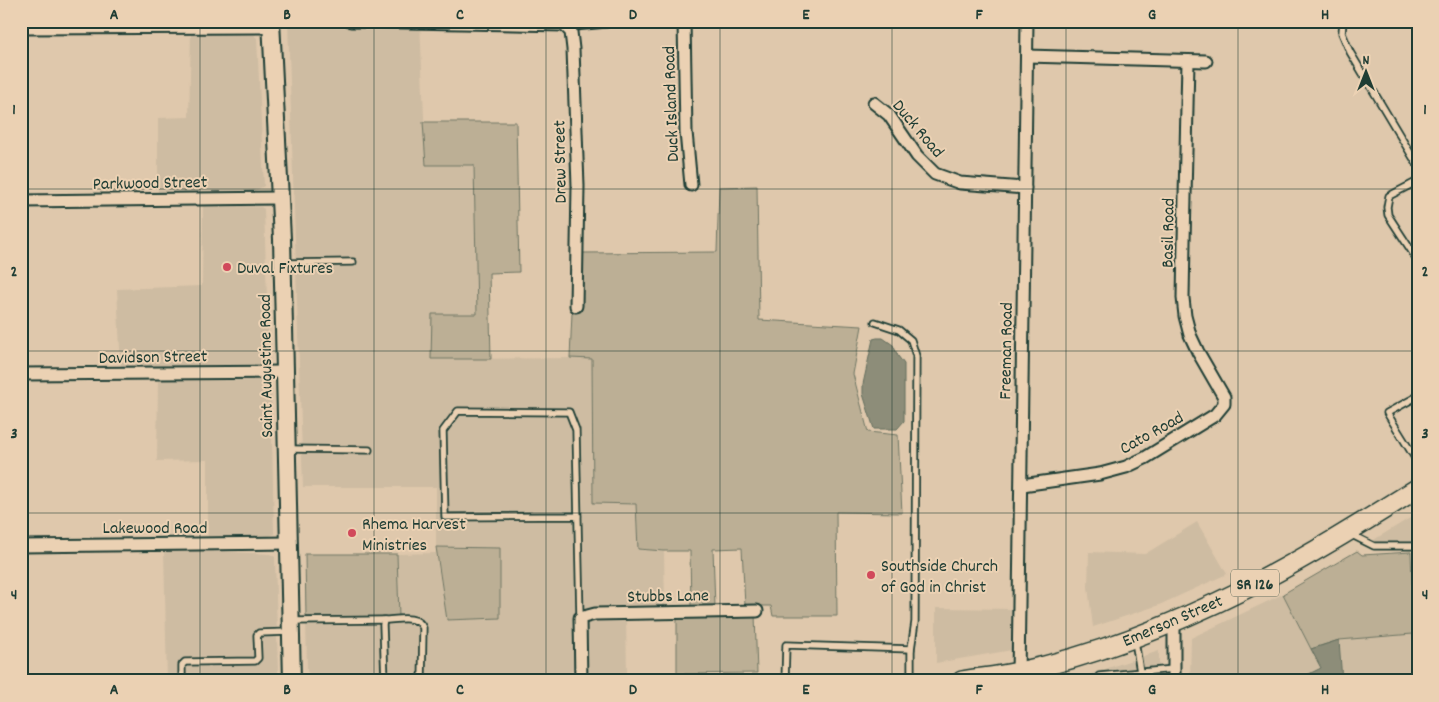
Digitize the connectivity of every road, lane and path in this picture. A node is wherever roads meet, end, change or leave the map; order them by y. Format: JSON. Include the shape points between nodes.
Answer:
{"nodes":[{"id":1,"x":351,"y":21,"type":"edge"},
{"id":2,"x":607,"y":21,"type":"edge"},
{"id":3,"x":684,"y":21,"type":"edge"},
{"id":4,"x":1027,"y":21,"type":"edge"},
{"id":5,"x":1343,"y":21,"type":"edge"},
{"id":6,"x":426,"y":22,"type":"edge"},
{"id":7,"x":562,"y":23,"type":"edge"},
{"id":8,"x":271,"y":24,"type":"edge"},
{"id":9,"x":21,"y":28,"type":"edge"},
{"id":10,"x":1026,"y":56,"type":"junction"},
{"id":11,"x":1188,"y":61,"type":"junction"},
{"id":12,"x":1206,"y":61,"type":"dead end"},
{"id":13,"x":874,"y":103,"type":"dead end"},
{"id":14,"x":1418,"y":166,"type":"edge"},
{"id":15,"x":1418,"y":181,"type":"edge"},
{"id":16,"x":691,"y":185,"type":"dead end"},
{"id":17,"x":1025,"y":188,"type":"junction"},
{"id":18,"x":280,"y":198,"type":"junction"},
{"id":19,"x":21,"y":201,"type":"edge"},
{"id":20,"x":1418,"y":261,"type":"edge"},
{"id":21,"x":353,"y":262,"type":"dead end"},
{"id":22,"x":283,"y":263,"type":"junction"},
{"id":23,"x":576,"y":306,"type":"dead end"},
{"id":24,"x":875,"y":322,"type":"dead end"},
{"id":25,"x":285,"y":372,"type":"junction"},
{"id":26,"x":21,"y":374,"type":"edge"},
{"id":27,"x":1418,"y":396,"type":"edge"},
{"id":28,"x":1224,"y":397,"type":"joint"},
{"id":29,"x":287,"y":449,"type":"junction"},
{"id":30,"x":369,"y":450,"type":"dead end"},
{"id":31,"x":1418,"y":463,"type":"edge"},
{"id":32,"x":1022,"y":485,"type":"junction"},
{"id":33,"x":1418,"y":488,"type":"edge"},
{"id":34,"x":578,"y":516,"type":"junction"},
{"id":35,"x":1346,"y":532,"type":"junction"},
{"id":36,"x":289,"y":543,"type":"junction"},
{"id":37,"x":21,"y":546,"type":"edge"},
{"id":38,"x":1418,"y":546,"type":"edge"},
{"id":39,"x":757,"y":611,"type":"dead end"},
{"id":40,"x":580,"y":618,"type":"junction"},
{"id":41,"x":384,"y":620,"type":"junction"},
{"id":42,"x":1174,"y":621,"type":"junction"},
{"id":43,"x":291,"y":627,"type":"junction"},
{"id":44,"x":1135,"y":637,"type":"junction"},
{"id":45,"x":911,"y":649,"type":"junction"},
{"id":46,"x":1174,"y":669,"type":"junction"},
{"id":47,"x":1140,"y":672,"type":"junction"},
{"id":48,"x":1018,"y":676,"type":"edge"},
{"id":49,"x":1100,"y":676,"type":"dead end"},
{"id":50,"x":182,"y":681,"type":"edge"},
{"id":51,"x":292,"y":681,"type":"edge"},
{"id":52,"x":385,"y":681,"type":"edge"},
{"id":53,"x":422,"y":681,"type":"edge"},
{"id":54,"x":580,"y":681,"type":"edge"},
{"id":55,"x":785,"y":681,"type":"edge"},
{"id":56,"x":912,"y":681,"type":"edge"},
{"id":57,"x":962,"y":681,"type":"edge"},
{"id":58,"x":1174,"y":681,"type":"edge"}],
"edges":[{"from":1,"to":6,"type":"street"},
{"from":2,"to":7,"type":"street"},
{"from":3,"to":16,"type":"street","name":"Duck Island Road","via":[[686,132]]},
{"from":4,"to":10,"type":"street","name":"Freeman Road"},
{"from":5,"to":14,"type":"lane","via":[[1342,33],[1350,52]]},
{"from":6,"to":7,"type":"street"},
{"from":7,"to":23,"type":"street","name":"Drew Street","via":[[571,32],[573,49],[578,186]]},
{"from":8,"to":9,"type":"street"},
{"from":8,"to":18,"type":"main road","name":"Saint Augustine Road"},
{"from":10,"to":11,"type":"street"},
{"from":10,"to":17,"type":"street","name":"Freeman Road"},
{"from":11,"to":12,"type":"street"},
{"from":11,"to":28,"type":"street","name":"Basil Road","via":[[1183,298],[1190,335]]},
{"from":13,"to":17,"type":"street","name":"Duck Road","via":[[889,115],[917,156],[936,174],[960,183]]},
{"from":15,"to":20,"type":"lane","via":[[1389,196],[1387,207],[1388,215]]},
{"from":17,"to":32,"type":"street","name":"Freeman Road"},
{"from":18,"to":19,"type":"street","name":"Parkwood Street"},
{"from":18,"to":22,"type":"main road","name":"Saint Augustine Road"},
{"from":21,"to":22,"type":"lane"},
{"from":22,"to":25,"type":"main road","name":"Saint Augustine Road"},
{"from":24,"to":45,"type":"lane","via":[[899,330],[912,340],[916,356],[915,622]]},
{"from":25,"to":26,"type":"street","name":"Davidson Street"},
{"from":25,"to":29,"type":"main road","name":"Saint Augustine Road"},
{"from":27,"to":31,"type":"lane","via":[[1388,414]]},
{"from":28,"to":32,"type":"street","name":"Cato Road","via":[[1224,404],[1215,415],[1126,467]]},
{"from":29,"to":30,"type":"lane"},
{"from":29,"to":36,"type":"main road","name":"Saint Augustine Road"},
{"from":32,"to":48,"type":"street","name":"Freeman Road"},
{"from":33,"to":35,"type":"main road","name":"Emerson Street","number":"SR 126"},
{"from":34,"to":34,"type":"lane","via":[[576,430],[569,412],[458,411],[443,431],[444,517]]},
{"from":34,"to":40,"type":"lane"},
{"from":35,"to":38,"type":"lane","via":[[1374,546]]},
{"from":35,"to":42,"type":"main road","name":"Emerson Street","number":"SR 126","via":[[1247,588]]},
{"from":36,"to":37,"type":"street","name":"Lakewood Road"},
{"from":36,"to":43,"type":"main road","name":"Saint Augustine Road"},
{"from":39,"to":40,"type":"street","name":"Stubbs Lane","via":[[595,614]]},
{"from":40,"to":54,"type":"street"},
{"from":41,"to":43,"type":"lane"},
{"from":41,"to":52,"type":"lane"},
{"from":41,"to":53,"type":"lane","via":[[416,619],[422,623]]},
{"from":42,"to":44,"type":"main road","name":"Emerson Street","number":"SR 126"},
{"from":42,"to":46,"type":"street"},
{"from":43,"to":50,"type":"lane","via":[[259,633],[258,658],[255,661],[185,662]]},
{"from":43,"to":51,"type":"main road","name":"Saint Augustine Road"},
{"from":44,"to":47,"type":"lane"},
{"from":44,"to":48,"type":"main road","name":"Emerson Street","number":"SR 126"},
{"from":45,"to":55,"type":"lane","via":[[786,645]]},
{"from":45,"to":56,"type":"lane"},
{"from":46,"to":47,"type":"lane"},
{"from":46,"to":58,"type":"street"},
{"from":47,"to":49,"type":"lane"},
{"from":48,"to":57,"type":"main road","name":"Emerson Street","number":"SR 126"}]}
